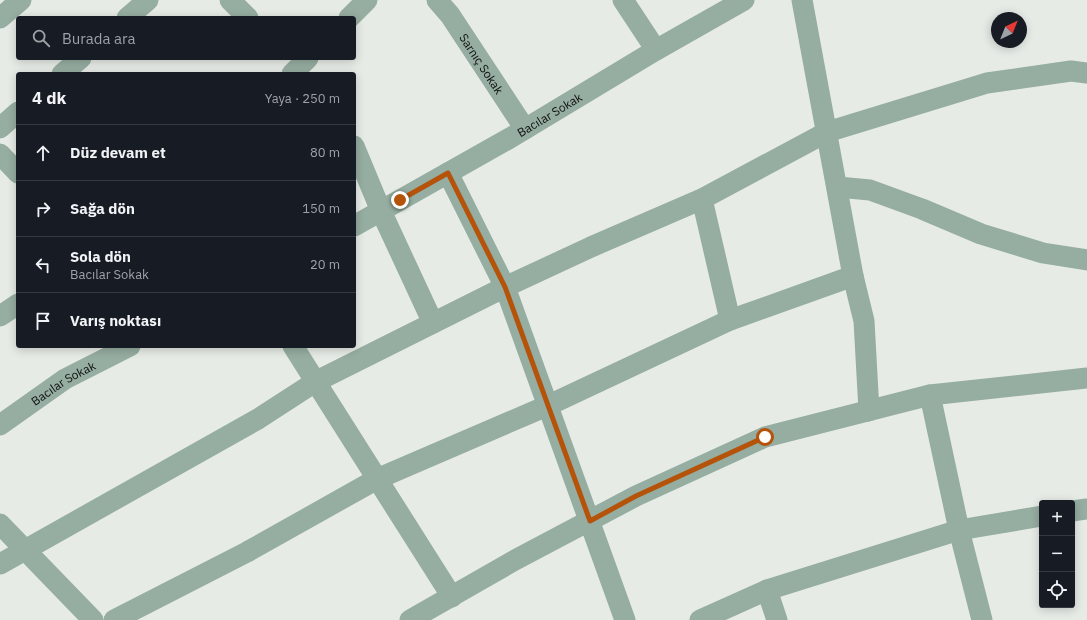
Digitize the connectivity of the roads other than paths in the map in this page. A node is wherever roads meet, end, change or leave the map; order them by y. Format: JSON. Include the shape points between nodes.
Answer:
{"nodes":[{"id":1,"x":21,"y":0,"type":"edge"},
{"id":2,"x":148,"y":0,"type":"edge"},
{"id":3,"x":230,"y":0,"type":"edge"},
{"id":4,"x":367,"y":0,"type":"edge"},
{"id":5,"x":437,"y":0,"type":"edge"},
{"id":6,"x":623,"y":0,"type":"edge"},
{"id":7,"x":744,"y":0,"type":"edge"},
{"id":8,"x":802,"y":0,"type":"edge"},
{"id":9,"x":129,"y":16,"type":"edge"},
{"id":10,"x":246,"y":16,"type":"edge"},
{"id":11,"x":351,"y":16,"type":"edge"},
{"id":12,"x":0,"y":18,"type":"edge"},
{"id":13,"x":656,"y":50,"type":"junction"},
{"id":14,"x":79,"y":60,"type":"edge"},
{"id":15,"x":64,"y":72,"type":"edge"},
{"id":16,"x":1087,"y":73,"type":"edge"},
{"id":17,"x":16,"y":114,"type":"edge"},
{"id":18,"x":0,"y":128,"type":"edge"},
{"id":19,"x":525,"y":129,"type":"junction"},
{"id":20,"x":827,"y":132,"type":"junction"},
{"id":21,"x":356,"y":151,"type":"edge"},
{"id":22,"x":0,"y":154,"type":"edge"},
{"id":23,"x":16,"y":171,"type":"edge"},
{"id":24,"x":448,"y":173,"type":"junction"},
{"id":25,"x":838,"y":187,"type":"junction"},
{"id":26,"x":702,"y":199,"type":"junction"},
{"id":27,"x":381,"y":211,"type":"junction"},
{"id":28,"x":356,"y":225,"type":"edge"},
{"id":29,"x":1087,"y":260,"type":"edge"},
{"id":30,"x":853,"y":276,"type":"junction"},
{"id":31,"x":505,"y":287,"type":"junction"},
{"id":32,"x":16,"y":305,"type":"edge"},
{"id":33,"x":0,"y":316,"type":"edge"},
{"id":34,"x":730,"y":320,"type":"junction"},
{"id":35,"x":434,"y":323,"type":"junction"},
{"id":36,"x":126,"y":348,"type":"edge"},
{"id":37,"x":295,"y":348,"type":"edge"},
{"id":38,"x":1087,"y":378,"type":"edge"},
{"id":39,"x":315,"y":382,"type":"junction"},
{"id":40,"x":930,"y":395,"type":"junction"},
{"id":41,"x":549,"y":405,"type":"junction"},
{"id":42,"x":869,"y":411,"type":"junction"},
{"id":43,"x":0,"y":426,"type":"edge"},
{"id":44,"x":377,"y":479,"type":"junction"},
{"id":45,"x":1087,"y":509,"type":"edge"},
{"id":46,"x":1075,"y":511,"type":"edge"},
{"id":47,"x":1039,"y":517,"type":"edge"},
{"id":48,"x":590,"y":521,"type":"junction"},
{"id":49,"x":0,"y":524,"type":"edge"},
{"id":50,"x":959,"y":530,"type":"junction"},
{"id":51,"x":26,"y":549,"type":"junction"},
{"id":52,"x":0,"y":564,"type":"edge"},
{"id":53,"x":767,"y":590,"type":"junction"},
{"id":54,"x":452,"y":597,"type":"junction"},
{"id":55,"x":93,"y":620,"type":"edge"},
{"id":56,"x":114,"y":620,"type":"edge"},
{"id":57,"x":410,"y":620,"type":"edge"},
{"id":58,"x":625,"y":620,"type":"edge"},
{"id":59,"x":700,"y":620,"type":"edge"},
{"id":60,"x":777,"y":620,"type":"edge"},
{"id":61,"x":982,"y":620,"type":"edge"}],
"edges":[{"from":1,"to":12,"type":"street"},
{"from":2,"to":9,"type":"street"},
{"from":3,"to":10,"type":"street"},
{"from":4,"to":11,"type":"street"},
{"from":5,"to":19,"type":"street","name":"Sarnıç Sokak","via":[[450,15]]},
{"from":6,"to":13,"type":"street"},
{"from":7,"to":13,"type":"street","name":"Bacılar Sokak"},
{"from":8,"to":20,"type":"street"},
{"from":13,"to":19,"type":"street","name":"Bacılar Sokak"},
{"from":14,"to":15,"type":"street"},
{"from":16,"to":20,"type":"street","via":[[1072,72],[987,82]]},
{"from":17,"to":18,"type":"street"},
{"from":19,"to":24,"type":"street","name":"Bacılar Sokak"},
{"from":20,"to":25,"type":"street"},
{"from":20,"to":26,"type":"street"},
{"from":21,"to":27,"type":"street"},
{"from":22,"to":23,"type":"street"},
{"from":24,"to":27,"type":"street","name":"Bacılar Sokak"},
{"from":24,"to":31,"type":"street"},
{"from":25,"to":29,"type":"street","via":[[870,190],[981,234],[1043,253]]},
{"from":25,"to":30,"type":"street"},
{"from":26,"to":31,"type":"street"},
{"from":26,"to":34,"type":"street"},
{"from":27,"to":28,"type":"street","name":"Bacılar Sokak"},
{"from":27,"to":35,"type":"street"},
{"from":30,"to":34,"type":"street"},
{"from":30,"to":42,"type":"street","via":[[864,321]]},
{"from":31,"to":35,"type":"street"},
{"from":31,"to":41,"type":"street"},
{"from":32,"to":33,"type":"street"},
{"from":34,"to":41,"type":"street"},
{"from":35,"to":39,"type":"street"},
{"from":36,"to":43,"type":"street","name":"Bacılar Sokak","via":[[65,379]]},
{"from":37,"to":39,"type":"street"},
{"from":38,"to":40,"type":"street"},
{"from":39,"to":44,"type":"street"},
{"from":39,"to":51,"type":"street","via":[[258,418]]},
{"from":40,"to":42,"type":"street"},
{"from":40,"to":50,"type":"street"},
{"from":41,"to":44,"type":"street"},
{"from":41,"to":48,"type":"street"},
{"from":42,"to":48,"type":"street","via":[[765,437],[636,496]]},
{"from":44,"to":54,"type":"street"},
{"from":44,"to":56,"type":"street","via":[[247,552]]},
{"from":45,"to":46,"type":"street"},
{"from":47,"to":50,"type":"street"},
{"from":48,"to":54,"type":"street","via":[[515,560]]},
{"from":48,"to":58,"type":"street"},
{"from":49,"to":51,"type":"street"},
{"from":50,"to":53,"type":"street"},
{"from":50,"to":61,"type":"street"},
{"from":51,"to":52,"type":"street"},
{"from":51,"to":55,"type":"street"},
{"from":53,"to":59,"type":"street"},
{"from":53,"to":60,"type":"street"},
{"from":54,"to":57,"type":"street"}]}
